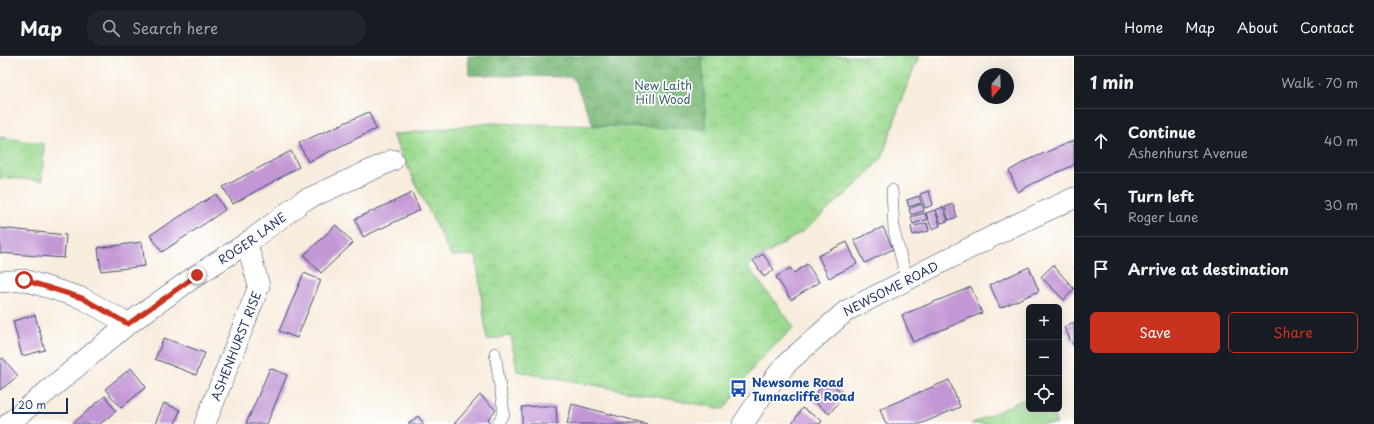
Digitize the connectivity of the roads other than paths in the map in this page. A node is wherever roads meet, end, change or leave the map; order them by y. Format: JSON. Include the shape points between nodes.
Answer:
{"nodes":[{"id":1,"x":393,"y":160,"type":"dead end"},
{"id":2,"x":892,"y":190,"type":"dead end"},
{"id":3,"x":1073,"y":200,"type":"edge"},
{"id":4,"x":247,"y":243,"type":"junction"},
{"id":5,"x":907,"y":280,"type":"junction"},
{"id":6,"x":0,"y":282,"type":"edge"},
{"id":7,"x":128,"y":324,"type":"junction"},
{"id":8,"x":495,"y":353,"type":"dead end"},
{"id":9,"x":8,"y":424,"type":"edge"},
{"id":10,"x":205,"y":424,"type":"edge"},
{"id":11,"x":497,"y":424,"type":"edge"},
{"id":12,"x":743,"y":424,"type":"edge"}],
"edges":[{"from":1,"to":4,"type":"street","name":"ROGER LANE","via":[[303,201]]},
{"from":2,"to":5,"type":"lane","via":[[894,231]]},
{"from":3,"to":5,"type":"street","name":"NEWSOME ROAD","via":[[1011,227]]},
{"from":4,"to":7,"type":"street","name":"ROGER LANE"},
{"from":4,"to":10,"type":"street","name":"ASHENHURST RISE","via":[[259,286]]},
{"from":5,"to":12,"type":"street","name":"NEWSOME ROAD","via":[[846,311],[797,354],[764,392]]},
{"from":6,"to":7,"type":"street","via":[[24,280],[82,298]]},
{"from":7,"to":9,"type":"street","name":"ROGER LANE"},
{"from":8,"to":11,"type":"lane","via":[[504,413]]}]}
